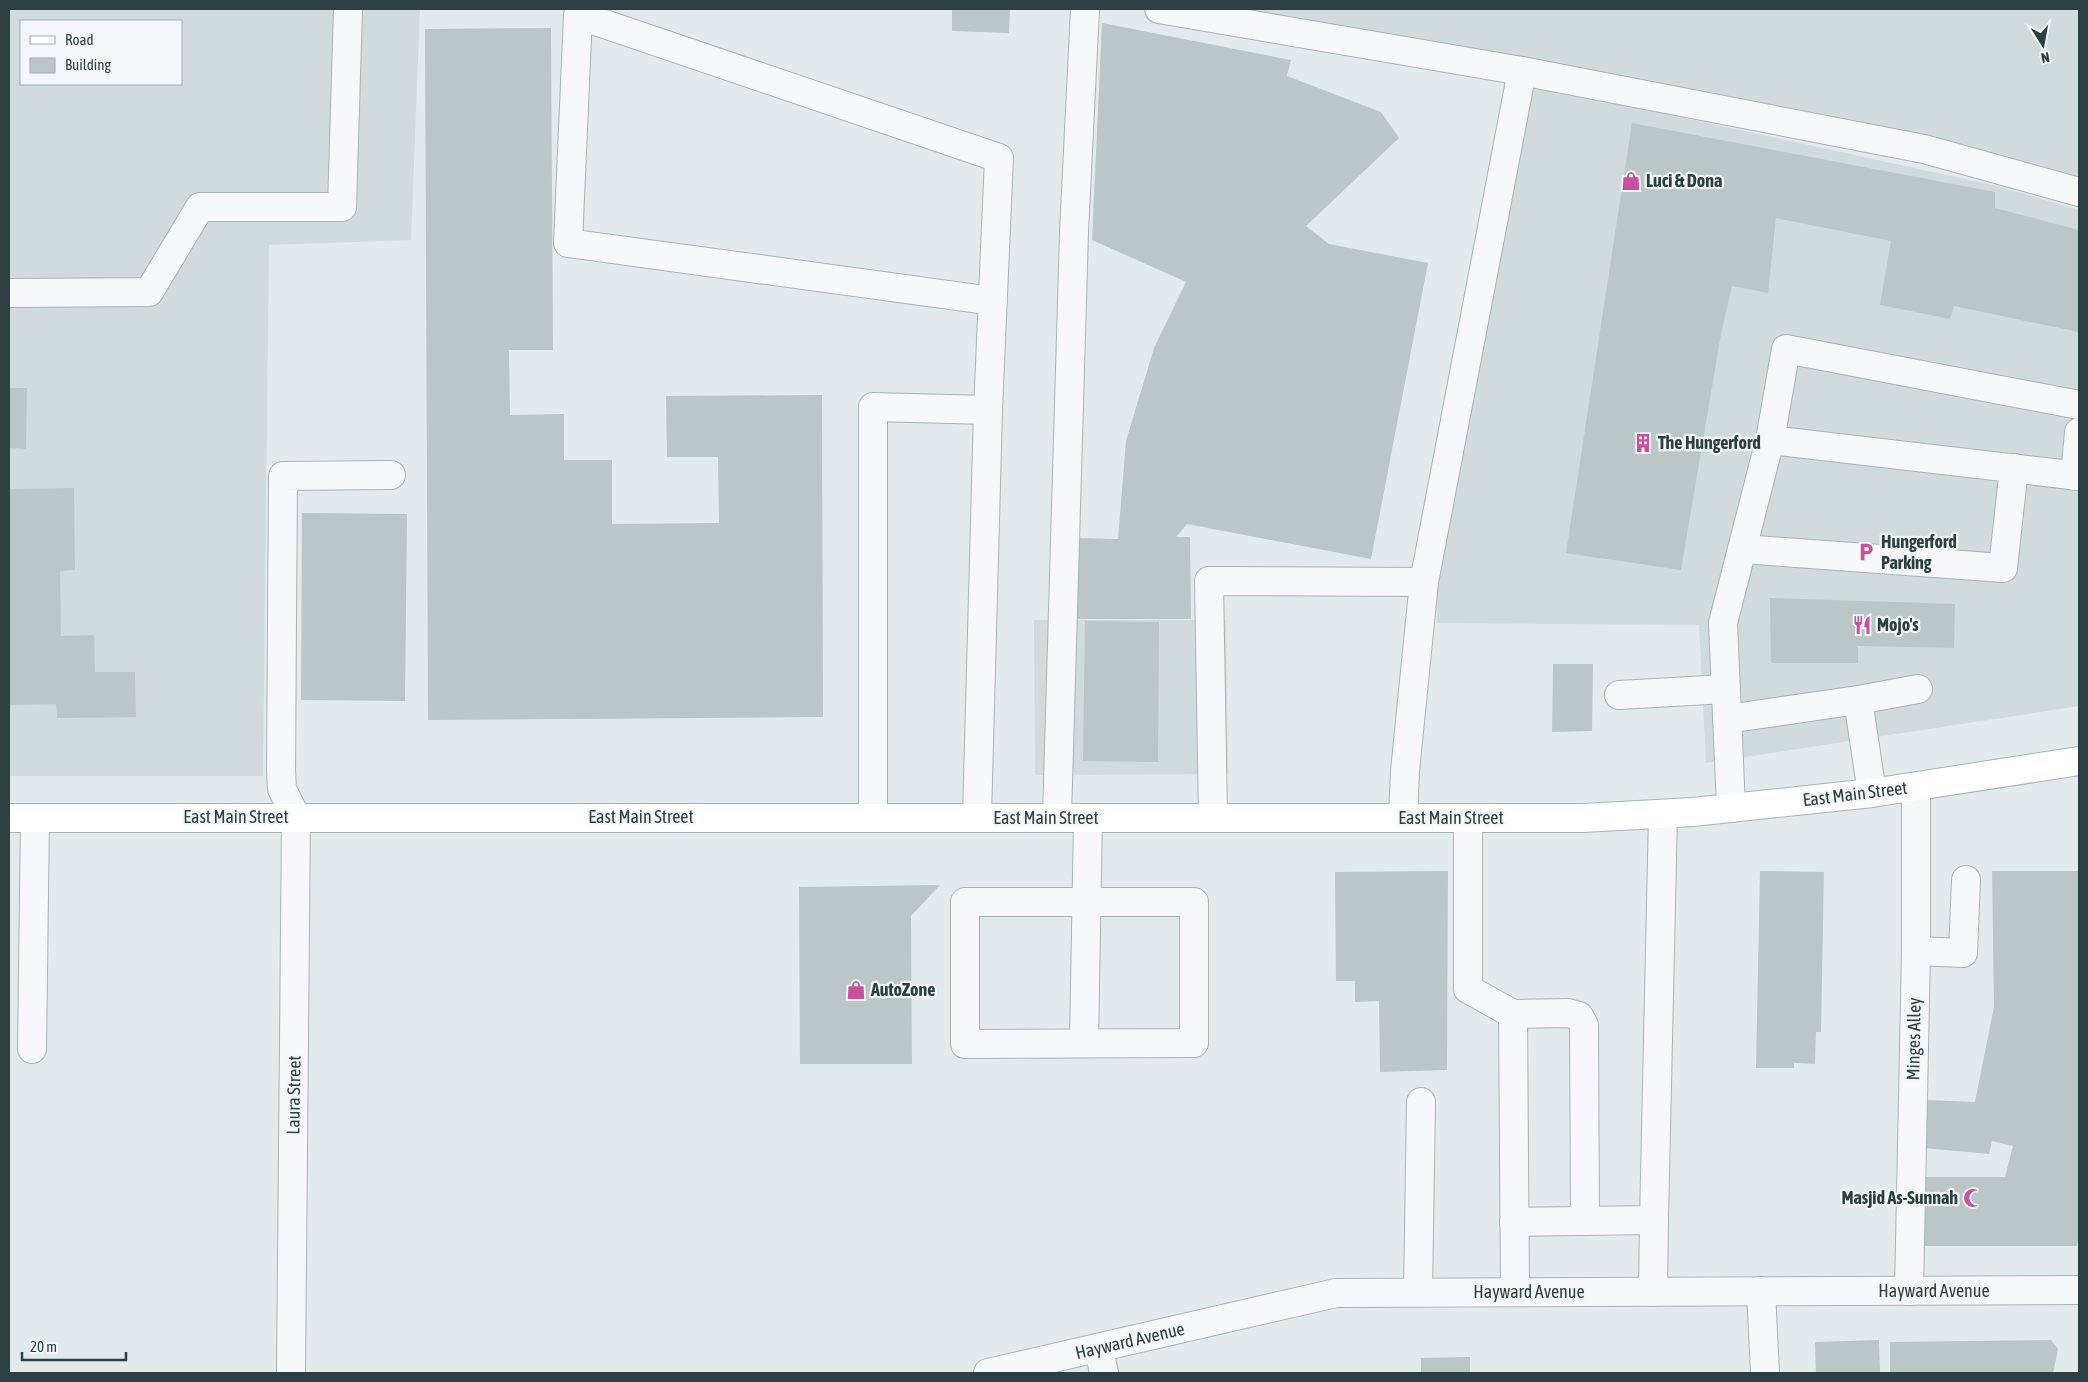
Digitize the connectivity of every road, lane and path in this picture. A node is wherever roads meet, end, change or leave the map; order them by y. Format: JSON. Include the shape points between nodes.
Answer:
{"nodes":[{"id":1,"x":348,"y":9,"type":"edge"},
{"id":2,"x":1085,"y":9,"type":"edge"},
{"id":3,"x":1159,"y":9,"type":"edge"},
{"id":4,"x":1522,"y":71,"type":"junction"},
{"id":5,"x":2079,"y":192,"type":"edge"},
{"id":6,"x":9,"y":293,"type":"edge"},
{"id":7,"x":993,"y":301,"type":"junction"},
{"id":8,"x":2079,"y":405,"type":"edge"},
{"id":9,"x":988,"y":410,"type":"junction"},
{"id":10,"x":2079,"y":432,"type":"edge"},
{"id":11,"x":1770,"y":440,"type":"junction"},
{"id":12,"x":2014,"y":468,"type":"junction"},
{"id":13,"x":391,"y":475,"type":"dead end"},
{"id":14,"x":2077,"y":476,"type":"edge"},
{"id":15,"x":1742,"y":549,"type":"junction"},
{"id":16,"x":1424,"y":582,"type":"junction"},
{"id":17,"x":1726,"y":689,"type":"junction"},
{"id":18,"x":1918,"y":689,"type":"dead end"},
{"id":19,"x":1619,"y":695,"type":"dead end"},
{"id":20,"x":1858,"y":700,"type":"junction"},
{"id":21,"x":1727,"y":720,"type":"junction"},
{"id":22,"x":2079,"y":761,"type":"edge"},
{"id":23,"x":1916,"y":787,"type":"junction"},
{"id":24,"x":1872,"y":793,"type":"junction"},
{"id":25,"x":1731,"y":808,"type":"junction"},
{"id":26,"x":1663,"y":814,"type":"junction"},
{"id":27,"x":977,"y":817,"type":"junction"},
{"id":28,"x":1057,"y":817,"type":"junction"},
{"id":29,"x":22,"y":818,"type":"edge"},
{"id":30,"x":296,"y":818,"type":"junction"},
{"id":31,"x":873,"y":818,"type":"junction"},
{"id":32,"x":1088,"y":818,"type":"junction"},
{"id":33,"x":1213,"y":818,"type":"junction"},
{"id":34,"x":1403,"y":818,"type":"junction"},
{"id":35,"x":1468,"y":818,"type":"junction"},
{"id":36,"x":1966,"y":880,"type":"dead end"},
{"id":37,"x":1088,"y":902,"type":"junction"},
{"id":38,"x":1916,"y":951,"type":"junction"},
{"id":39,"x":1513,"y":1014,"type":"junction"},
{"id":40,"x":1084,"y":1043,"type":"junction"},
{"id":41,"x":32,"y":1049,"type":"dead end"},
{"id":42,"x":1421,"y":1102,"type":"dead end"},
{"id":43,"x":1654,"y":1220,"type":"junction"},
{"id":44,"x":1585,"y":1221,"type":"junction"},
{"id":45,"x":1514,"y":1222,"type":"junction"},
{"id":46,"x":2079,"y":1290,"type":"edge"},
{"id":47,"x":1761,"y":1291,"type":"junction"},
{"id":48,"x":1910,"y":1291,"type":"junction"},
{"id":49,"x":1418,"y":1292,"type":"junction"},
{"id":50,"x":1515,"y":1292,"type":"junction"},
{"id":51,"x":1653,"y":1292,"type":"junction"},
{"id":52,"x":1102,"y":1361,"type":"edge"},
{"id":53,"x":291,"y":1373,"type":"edge"},
{"id":54,"x":988,"y":1373,"type":"edge"},
{"id":55,"x":1765,"y":1373,"type":"edge"}],
"edges":[{"from":1,"to":6,"type":"street","via":[[342,207],[200,207],[149,292]]},
{"from":2,"to":28,"type":"street","via":[[1074,242]]},
{"from":3,"to":4,"type":"street"},
{"from":4,"to":5,"type":"street","via":[[1924,149]]},
{"from":4,"to":16,"type":"street"},
{"from":7,"to":7,"type":"street","via":[[999,158],[578,15],[568,243]]},
{"from":7,"to":9,"type":"street"},
{"from":8,"to":11,"type":"street","via":[[1786,349]]},
{"from":9,"to":27,"type":"street"},
{"from":9,"to":31,"type":"street","via":[[873,407]]},
{"from":10,"to":14,"type":"street"},
{"from":11,"to":12,"type":"street"},
{"from":11,"to":15,"type":"street"},
{"from":12,"to":14,"type":"street"},
{"from":12,"to":15,"type":"street","via":[[2003,568]]},
{"from":13,"to":30,"type":"street","via":[[283,476],[281,772],[282,789]]},
{"from":15,"to":17,"type":"street","via":[[1723,623]]},
{"from":16,"to":33,"type":"street","via":[[1209,581]]},
{"from":16,"to":34,"type":"street"},
{"from":17,"to":19,"type":"street"},
{"from":17,"to":21,"type":"street"},
{"from":18,"to":20,"type":"street"},
{"from":20,"to":21,"type":"street"},
{"from":20,"to":24,"type":"street"},
{"from":21,"to":25,"type":"street"},
{"from":22,"to":23,"type":"main road","name":"East Main Street"},
{"from":23,"to":24,"type":"main road","name":"East Main Street"},
{"from":23,"to":38,"type":"street","name":"Minges Alley"},
{"from":24,"to":25,"type":"main road","name":"East Main Street"},
{"from":25,"to":26,"type":"main road","name":"East Main Street"},
{"from":26,"to":35,"type":"main road","name":"East Main Street"},
{"from":26,"to":43,"type":"street"},
{"from":27,"to":28,"type":"main road","name":"East Main Street"},
{"from":27,"to":31,"type":"main road","name":"East Main Street"},
{"from":28,"to":32,"type":"main road","name":"East Main Street"},
{"from":29,"to":30,"type":"main road","name":"East Main Street"},
{"from":29,"to":41,"type":"street"},
{"from":30,"to":31,"type":"main road","name":"East Main Street"},
{"from":30,"to":53,"type":"street","name":"Laura Street"},
{"from":32,"to":33,"type":"main road","name":"East Main Street"},
{"from":32,"to":37,"type":"street"},
{"from":33,"to":34,"type":"main road","name":"East Main Street"},
{"from":34,"to":35,"type":"main road","name":"East Main Street"},
{"from":35,"to":39,"type":"street","via":[[1468,989]]},
{"from":36,"to":38,"type":"street","via":[[1964,953]]},
{"from":37,"to":40,"type":"street"},
{"from":37,"to":40,"type":"street","via":[[1194,902],[1194,1043]]},
{"from":37,"to":40,"type":"street","via":[[965,902],[965,1044]]},
{"from":38,"to":48,"type":"street","name":"Minges Alley"},
{"from":39,"to":44,"type":"street","via":[[1568,1013],[1578,1016],[1584,1025]]},
{"from":39,"to":45,"type":"street"},
{"from":42,"to":49,"type":"street"},
{"from":43,"to":44,"type":"street"},
{"from":43,"to":51,"type":"street"},
{"from":44,"to":45,"type":"street"},
{"from":45,"to":50,"type":"street"},
{"from":46,"to":48,"type":"street","name":"Hayward Avenue"},
{"from":47,"to":48,"type":"street","name":"Hayward Avenue"},
{"from":47,"to":51,"type":"street","name":"Hayward Avenue"},
{"from":47,"to":55,"type":"street"},
{"from":49,"to":50,"type":"street","name":"Hayward Avenue"},
{"from":49,"to":52,"type":"street","name":"Hayward Avenue","via":[[1336,1292]]},
{"from":50,"to":51,"type":"street","name":"Hayward Avenue"},
{"from":52,"to":54,"type":"street","name":"Hayward Avenue"}]}
